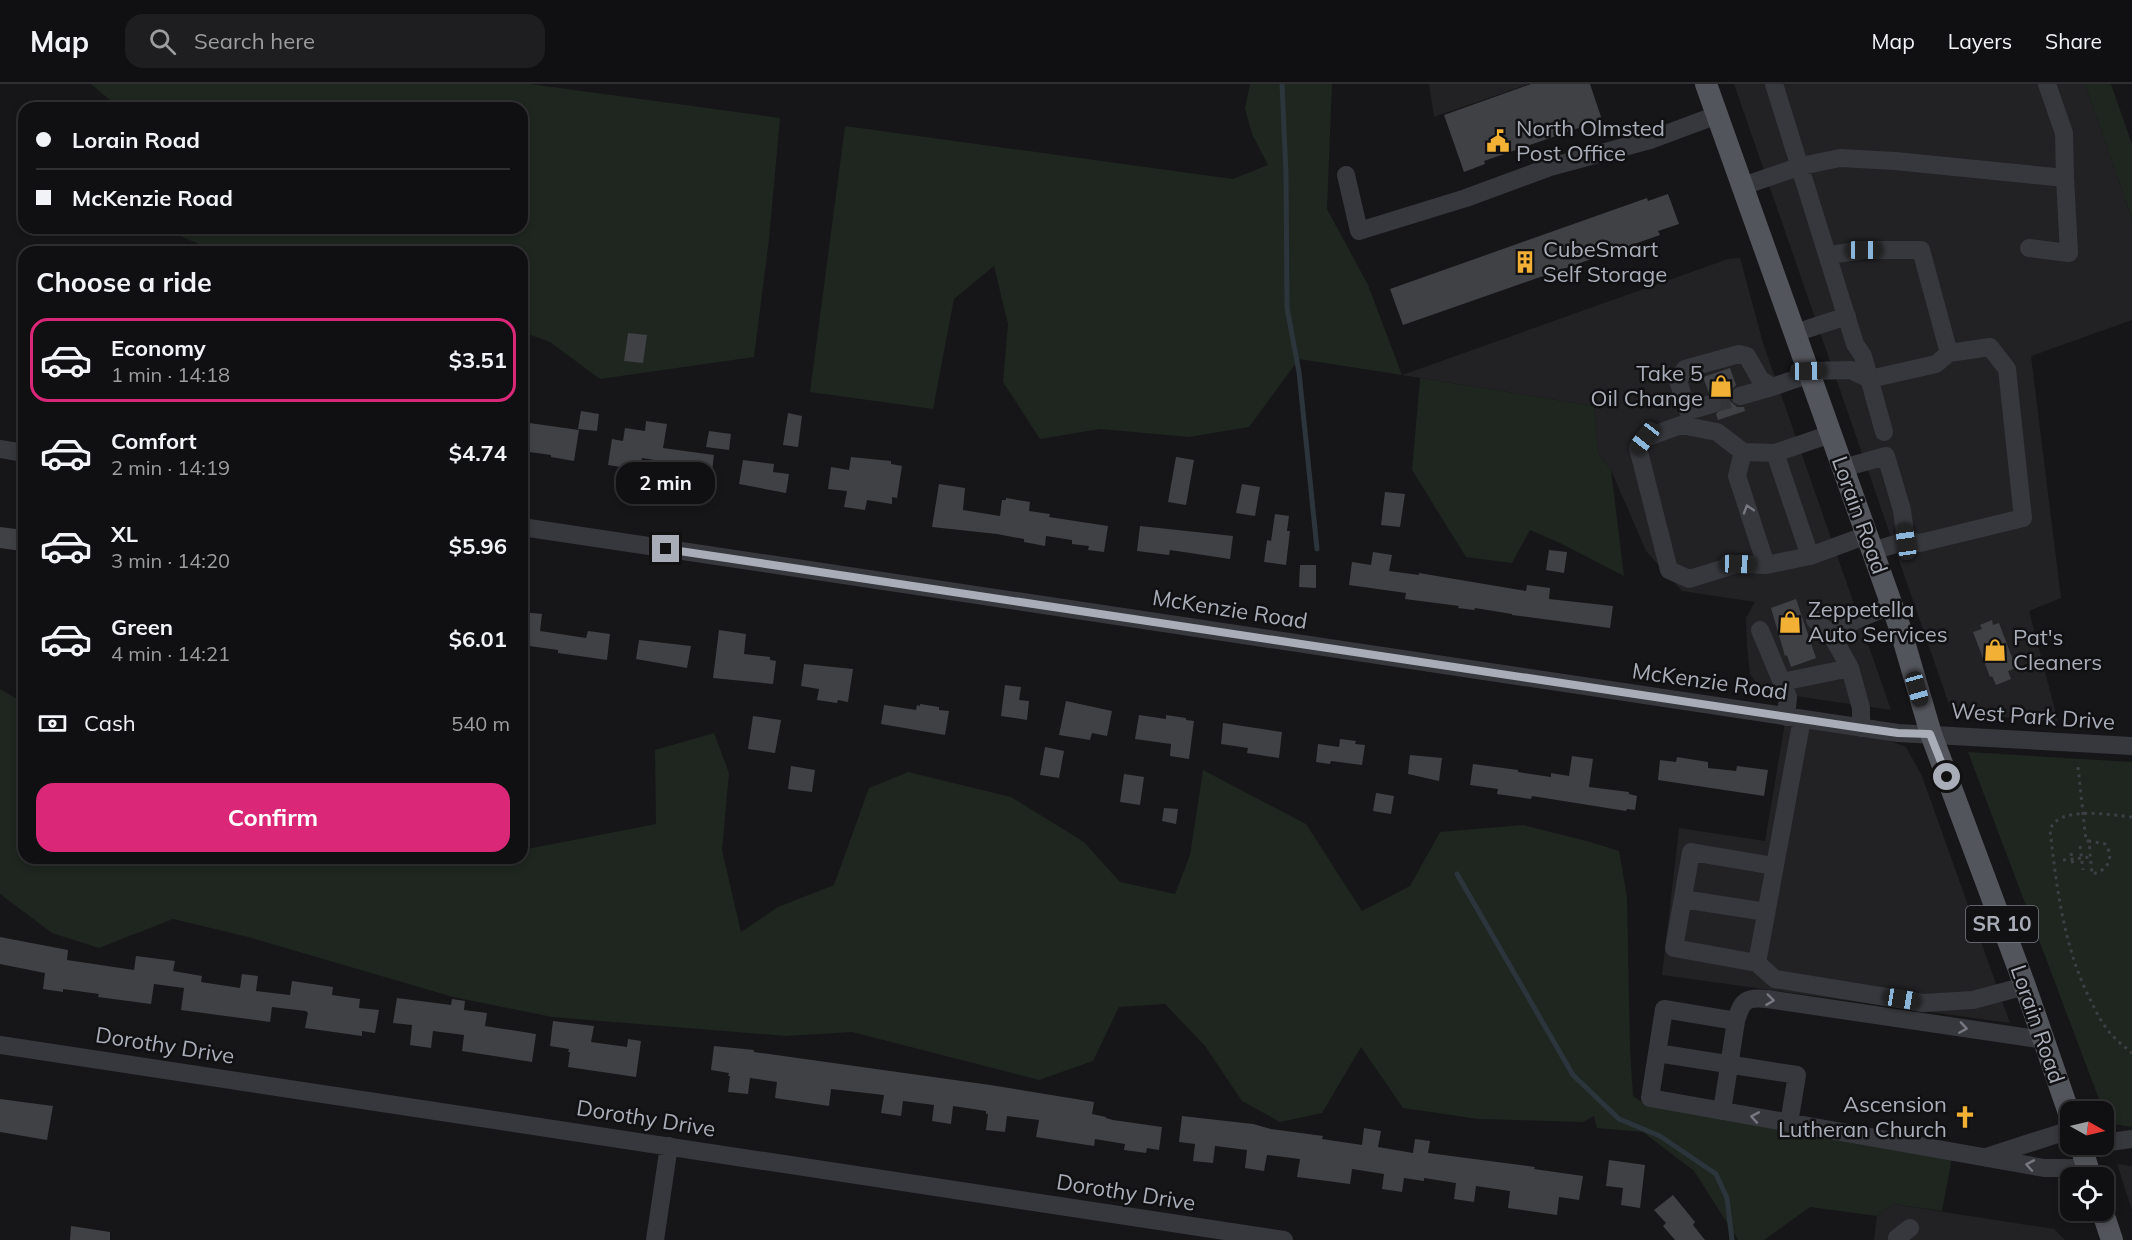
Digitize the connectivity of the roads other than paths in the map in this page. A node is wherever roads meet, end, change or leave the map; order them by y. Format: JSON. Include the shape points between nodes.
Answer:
{"nodes":[{"id":1,"x":1706,"y":84,"type":"edge"},
{"id":2,"x":1774,"y":84,"type":"edge"},
{"id":3,"x":2047,"y":84,"type":"edge"},
{"id":4,"x":1717,"y":115,"type":"junction"},
{"id":5,"x":1801,"y":166,"type":"junction"},
{"id":6,"x":1346,"y":175,"type":"dead end"},
{"id":7,"x":2065,"y":178,"type":"junction"},
{"id":8,"x":1743,"y":186,"type":"junction"},
{"id":9,"x":2029,"y":248,"type":"dead end"},
{"id":10,"x":1828,"y":255,"type":"junction"},
{"id":11,"x":1847,"y":316,"type":"junction"},
{"id":12,"x":1795,"y":333,"type":"junction"},
{"id":13,"x":1948,"y":353,"type":"junction"},
{"id":14,"x":1809,"y":372,"type":"junction"},
{"id":15,"x":1870,"y":379,"type":"junction"},
{"id":16,"x":1772,"y":387,"type":"junction"},
{"id":17,"x":1740,"y":396,"type":"tunnel mouth"},
{"id":18,"x":1712,"y":404,"type":"tunnel mouth"},
{"id":19,"x":1884,"y":432,"type":"dead end"},
{"id":20,"x":1831,"y":434,"type":"junction"},
{"id":21,"x":0,"y":449,"type":"edge"},
{"id":22,"x":18,"y":452,"type":"edge"},
{"id":23,"x":1743,"y":452,"type":"junction"},
{"id":24,"x":1775,"y":453,"type":"junction"},
{"id":25,"x":1843,"y":468,"type":"junction"},
{"id":26,"x":528,"y":528,"type":"edge"},
{"id":27,"x":1906,"y":542,"type":"junction"},
{"id":28,"x":1870,"y":543,"type":"junction"},
{"id":29,"x":1810,"y":556,"type":"junction"},
{"id":30,"x":1766,"y":564,"type":"junction"},
{"id":31,"x":1892,"y":605,"type":"junction"},
{"id":32,"x":1815,"y":620,"type":"dead end"},
{"id":33,"x":1760,"y":630,"type":"dead end"},
{"id":34,"x":1831,"y":634,"type":"junction"},
{"id":35,"x":1850,"y":668,"type":"junction"},
{"id":36,"x":1782,"y":682,"type":"junction"},
{"id":37,"x":1794,"y":718,"type":"junction"},
{"id":38,"x":1862,"y":728,"type":"junction"},
{"id":39,"x":1930,"y":734,"type":"junction"},
{"id":40,"x":2132,"y":746,"type":"edge"},
{"id":41,"x":1774,"y":866,"type":"junction"},
{"id":42,"x":1683,"y":899,"type":"junction"},
{"id":43,"x":1766,"y":912,"type":"junction"},
{"id":44,"x":1757,"y":963,"type":"junction"},
{"id":45,"x":2025,"y":986,"type":"junction"},
{"id":46,"x":1736,"y":1021,"type":"junction"},
{"id":47,"x":2044,"y":1040,"type":"junction"},
{"id":48,"x":0,"y":1045,"type":"edge"},
{"id":49,"x":1657,"y":1053,"type":"junction"},
{"id":50,"x":1729,"y":1065,"type":"junction"},
{"id":51,"x":2065,"y":1101,"type":"edge"},
{"id":52,"x":1722,"y":1111,"type":"junction"},
{"id":53,"x":1789,"y":1123,"type":"junction"},
{"id":54,"x":2132,"y":1139,"type":"edge"},
{"id":55,"x":2114,"y":1141,"type":"edge"},
{"id":56,"x":2060,"y":1144,"type":"edge"},
{"id":57,"x":669,"y":1146,"type":"junction"},
{"id":58,"x":1985,"y":1157,"type":"junction"},
{"id":59,"x":2060,"y":1170,"type":"edge"},
{"id":60,"x":2106,"y":1221,"type":"edge"},
{"id":61,"x":655,"y":1240,"type":"edge"},
{"id":62,"x":1284,"y":1240,"type":"edge"},
{"id":63,"x":2112,"y":1240,"type":"edge"}],
"edges":[{"from":1,"to":4,"type":"main road","name":"Lorain Road","number":"SR 10"},
{"from":2,"to":5,"type":"street"},
{"from":3,"to":7,"type":"street","via":[[2064,133]]},
{"from":4,"to":6,"type":"street","via":[[1650,140],[1550,167],[1359,231]]},
{"from":4,"to":8,"type":"main road","name":"Lorain Road","number":"SR 10"},
{"from":5,"to":7,"type":"street","via":[[1840,158]]},
{"from":5,"to":8,"type":"street"},
{"from":5,"to":10,"type":"street"},
{"from":7,"to":9,"type":"street","via":[[2069,253]]},
{"from":8,"to":12,"type":"main road","name":"Lorain Road","number":"SR 10"},
{"from":10,"to":11,"type":"street"},
{"from":10,"to":13,"type":"street","via":[[1864,250],[1921,250]]},
{"from":11,"to":12,"type":"street"},
{"from":11,"to":15,"type":"street"},
{"from":12,"to":14,"type":"main road","name":"Lorain Road","number":"SR 10"},
{"from":13,"to":15,"type":"street","via":[[1936,364]]},
{"from":13,"to":27,"type":"street","via":[[1990,347],[2007,369],[2023,518],[1920,543]]},
{"from":14,"to":15,"type":"street","via":[[1851,370]]},
{"from":14,"to":16,"type":"street"},
{"from":14,"to":20,"type":"main road","name":"Lorain Road","number":"SR 10"},
{"from":15,"to":19,"type":"street"},
{"from":16,"to":17,"type":"street"},
{"from":16,"to":18,"type":"street","via":[[1760,379],[1748,356],[1739,354],[1685,369],[1678,381],[1688,411]]},
{"from":20,"to":24,"type":"street"},
{"from":20,"to":25,"type":"main road","name":"Lorain Road","number":"SR 10"},
{"from":21,"to":22,"type":"street"},
{"from":23,"to":24,"type":"street"},
{"from":30,"to":23,"type":"street","one_way":true,"via":[[1737,476]]},
{"from":23,"to":30,"type":"street","via":[[1717,432],[1681,425],[1645,438],[1638,448],[1669,570],[1689,579],[1738,564]]},
{"from":24,"to":29,"type":"street"},
{"from":25,"to":27,"type":"street","via":[[1886,456],[1902,510]]},
{"from":25,"to":28,"type":"main road","name":"Lorain Road","number":"SR 10"},
{"from":26,"to":37,"type":"street","name":"McKenzie Road"},
{"from":27,"to":28,"type":"street"},
{"from":28,"to":29,"type":"street"},
{"from":28,"to":31,"type":"main road","name":"Lorain Road","number":"SR 10"},
{"from":29,"to":30,"type":"street"},
{"from":31,"to":34,"type":"street"},
{"from":31,"to":39,"type":"main road","name":"Lorain Road","number":"SR 10"},
{"from":32,"to":34,"type":"street"},
{"from":33,"to":36,"type":"street"},
{"from":34,"to":35,"type":"street"},
{"from":35,"to":36,"type":"street"},
{"from":35,"to":38,"type":"street"},
{"from":36,"to":37,"type":"street"},
{"from":37,"to":38,"type":"street","name":"McKenzie Road"},
{"from":37,"to":41,"type":"street"},
{"from":38,"to":39,"type":"street","name":"McKenzie Road"},
{"from":39,"to":40,"type":"street","name":"West Park Drive"},
{"from":39,"to":45,"type":"main road","name":"Lorain Road","number":"SR 10"},
{"from":41,"to":42,"type":"street","via":[[1690,852]]},
{"from":41,"to":43,"type":"street"},
{"from":42,"to":43,"type":"street"},
{"from":42,"to":44,"type":"street","via":[[1674,948]]},
{"from":43,"to":44,"type":"street"},
{"from":44,"to":45,"type":"street","via":[[1774,979],[1923,1003],[1973,1000]]},
{"from":45,"to":47,"type":"main road","name":"Lorain Road","number":"SR 10"},
{"from":46,"to":47,"type":"street","one_way":true,"via":[[1748,999],[1767,999]]},
{"from":46,"to":49,"type":"street","via":[[1664,1009]]},
{"from":46,"to":50,"type":"street"},
{"from":47,"to":51,"type":"main road","name":"Lorain Road","number":"SR 10"},
{"from":48,"to":57,"type":"street","name":"Dorothy Drive"},
{"from":49,"to":50,"type":"street"},
{"from":49,"to":52,"type":"street","via":[[1650,1098]]},
{"from":50,"to":52,"type":"street"},
{"from":50,"to":53,"type":"street","via":[[1797,1076]]},
{"from":53,"to":52,"type":"street","one_way":true},
{"from":53,"to":58,"type":"street"},
{"from":54,"to":55,"type":"street"},
{"from":56,"to":58,"type":"street"},
{"from":57,"to":61,"type":"street"},
{"from":57,"to":62,"type":"street","name":"Dorothy Drive"},
{"from":59,"to":58,"type":"street","one_way":true},
{"from":60,"to":63,"type":"main road"}]}
